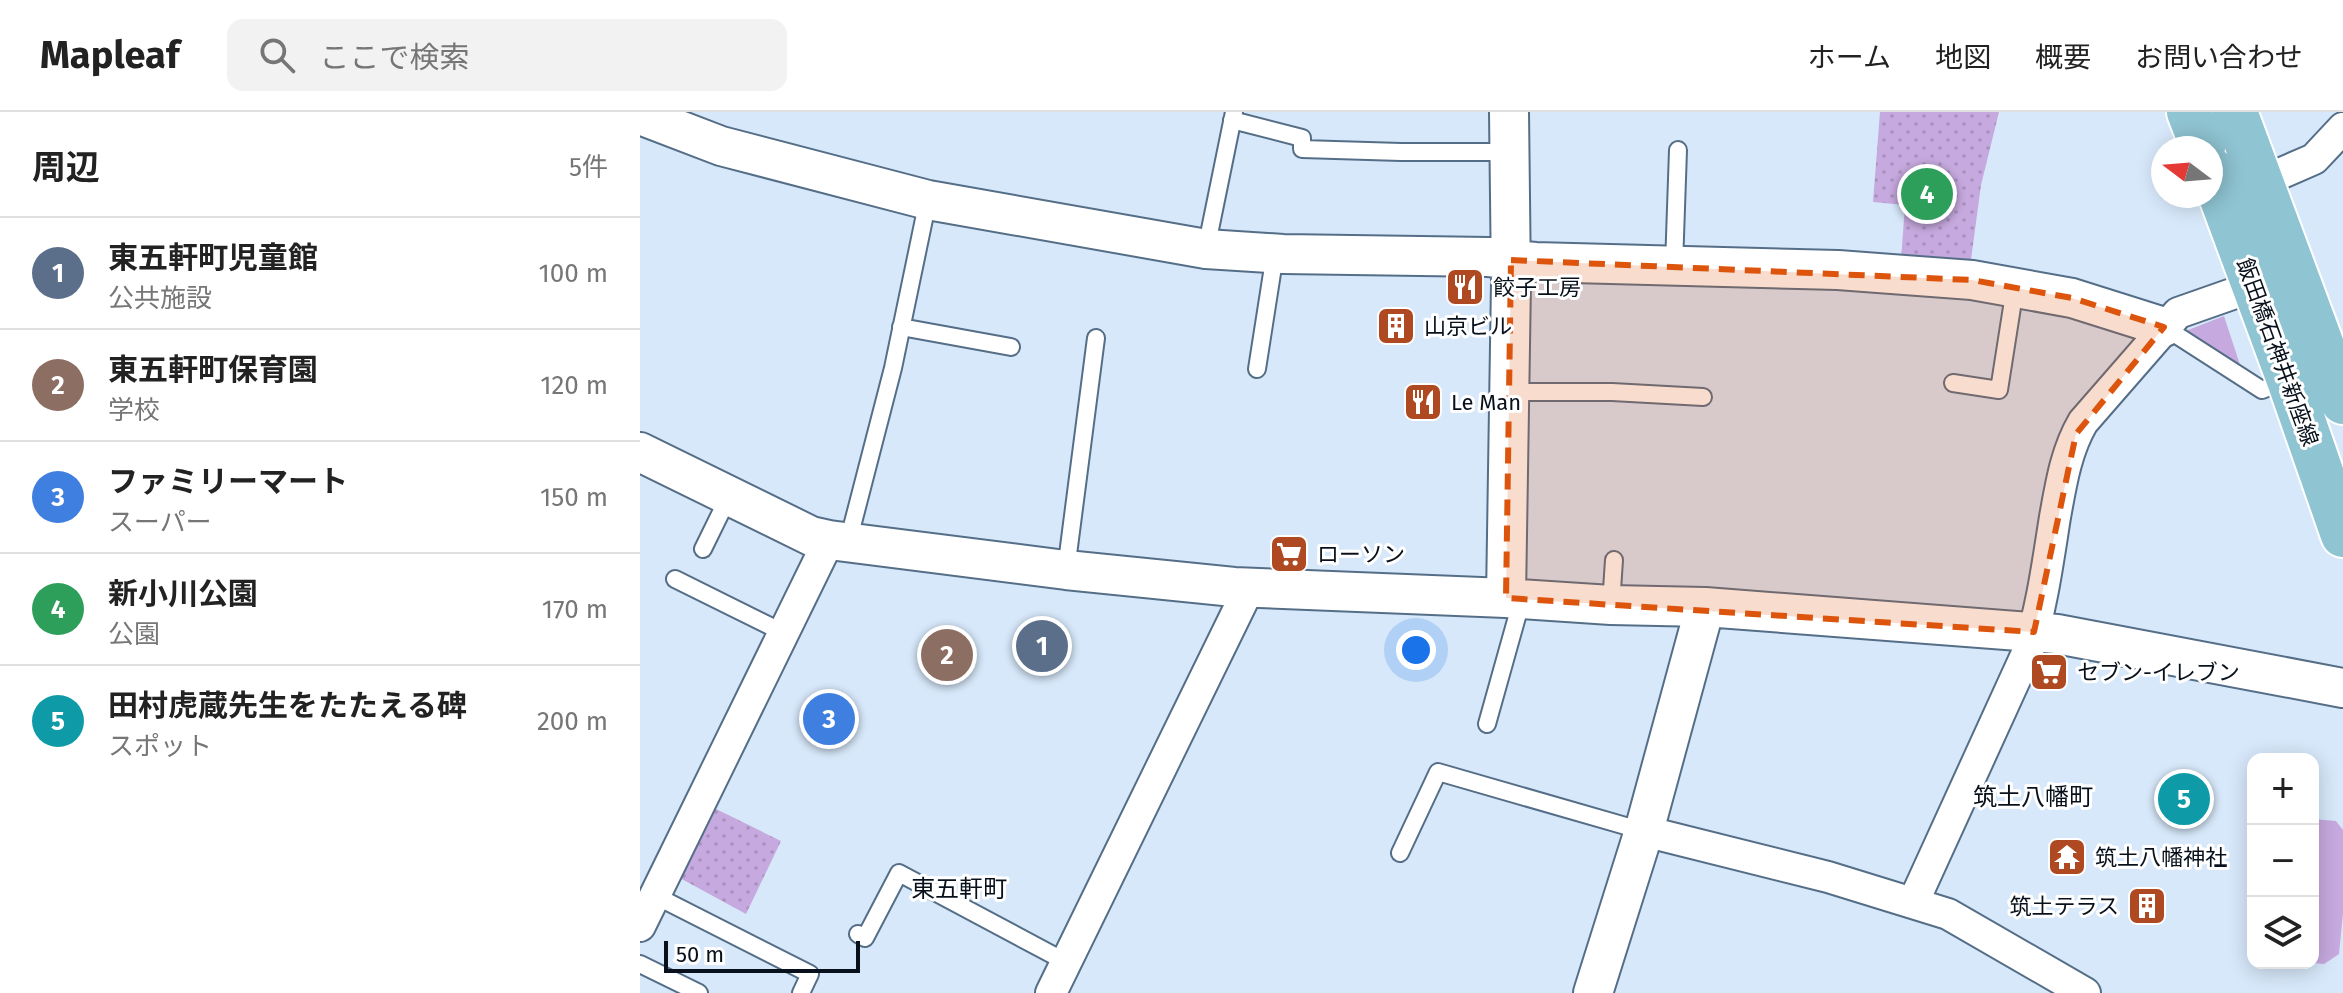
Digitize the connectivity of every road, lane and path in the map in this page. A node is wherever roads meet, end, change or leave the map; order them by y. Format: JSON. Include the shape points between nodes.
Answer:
{"nodes":[{"id":1,"x":1509,"y":112,"type":"edge"},
{"id":2,"x":2235,"y":112,"type":"edge"},
{"id":3,"x":640,"y":115,"type":"edge"},
{"id":4,"x":1233,"y":116,"type":"edge"},
{"id":5,"x":2343,"y":128,"type":"edge"},
{"id":6,"x":1678,"y":150,"type":"dead end"},
{"id":7,"x":1510,"y":152,"type":"junction"},
{"id":8,"x":2261,"y":182,"type":"junction"},
{"id":9,"x":2223,"y":197,"type":"edge"},
{"id":10,"x":928,"y":200,"type":"junction"},
{"id":11,"x":1206,"y":249,"type":"junction"},
{"id":12,"x":1275,"y":254,"type":"junction"},
{"id":13,"x":1511,"y":260,"type":"junction"},
{"id":14,"x":1674,"y":266,"type":"junction"},
{"id":15,"x":2255,"y":286,"type":"junction"},
{"id":16,"x":2015,"y":288,"type":"junction"},
{"id":17,"x":901,"y":327,"type":"junction"},
{"id":18,"x":2164,"y":327,"type":"junction"},
{"id":19,"x":1096,"y":338,"type":"dead end"},
{"id":20,"x":1011,"y":347,"type":"dead end"},
{"id":21,"x":1257,"y":369,"type":"dead end"},
{"id":22,"x":2289,"y":380,"type":"junction"},
{"id":23,"x":1953,"y":383,"type":"dead end"},
{"id":24,"x":1508,"y":392,"type":"junction"},
{"id":25,"x":1703,"y":397,"type":"dead end"},
{"id":26,"x":2343,"y":402,"type":"edge"},
{"id":27,"x":640,"y":452,"type":"edge"},
{"id":28,"x":729,"y":496,"type":"junction"},
{"id":29,"x":2343,"y":535,"type":"edge"},
{"id":30,"x":838,"y":541,"type":"junction"},
{"id":31,"x":703,"y":549,"type":"dead end"},
{"id":32,"x":1614,"y":560,"type":"dead end"},
{"id":33,"x":1066,"y":570,"type":"junction"},
{"id":34,"x":675,"y":579,"type":"dead end"},
{"id":35,"x":1249,"y":588,"type":"junction"},
{"id":36,"x":1514,"y":599,"type":"junction"},
{"id":37,"x":1611,"y":605,"type":"junction"},
{"id":38,"x":1705,"y":607,"type":"junction"},
{"id":39,"x":2034,"y":632,"type":"junction"},
{"id":40,"x":784,"y":633,"type":"junction"},
{"id":41,"x":2343,"y":688,"type":"edge"},
{"id":42,"x":1487,"y":724,"type":"dead end"},
{"id":43,"x":1644,"y":831,"type":"junction"},
{"id":44,"x":1400,"y":853,"type":"dead end"},
{"id":45,"x":656,"y":896,"type":"junction"},
{"id":46,"x":1913,"y":903,"type":"junction"},
{"id":47,"x":640,"y":926,"type":"edge"},
{"id":48,"x":858,"y":934,"type":"dead end"},
{"id":49,"x":1066,"y":962,"type":"junction"},
{"id":50,"x":640,"y":964,"type":"edge"},
{"id":51,"x":699,"y":993,"type":"edge"},
{"id":52,"x":801,"y":993,"type":"edge"},
{"id":53,"x":1051,"y":993,"type":"edge"},
{"id":54,"x":1593,"y":993,"type":"edge"},
{"id":55,"x":2085,"y":993,"type":"edge"}],
"edges":[{"from":1,"to":7,"type":"street"},
{"from":2,"to":8,"type":"main road","name":"飯田橋石神井新座線"},
{"from":3,"to":10,"type":"street","via":[[721,146]]},
{"from":4,"to":7,"type":"lane","via":[[1302,138],[1302,149]]},
{"from":4,"to":11,"type":"lane"},
{"from":5,"to":8,"type":"street","via":[[2314,159]]},
{"from":6,"to":14,"type":"lane"},
{"from":7,"to":13,"type":"street"},
{"from":8,"to":26,"type":"main road","name":"飯田橋石神井新座線"},
{"from":9,"to":15,"type":"main road","name":"飯田橋石神井新座線"},
{"from":10,"to":11,"type":"street"},
{"from":10,"to":17,"type":"lane"},
{"from":11,"to":12,"type":"street"},
{"from":12,"to":13,"type":"street"},
{"from":12,"to":21,"type":"lane"},
{"from":13,"to":14,"type":"street"},
{"from":13,"to":24,"type":"street"},
{"from":14,"to":16,"type":"street","via":[[1838,270]]},
{"from":15,"to":18,"type":"street","via":[[2178,313]]},
{"from":15,"to":22,"type":"main road","name":"飯田橋石神井新座線"},
{"from":16,"to":18,"type":"street","via":[[2072,298]]},
{"from":16,"to":23,"type":"lane","via":[[1999,390]]},
{"from":17,"to":20,"type":"lane"},
{"from":17,"to":30,"type":"lane"},
{"from":18,"to":22,"type":"lane","via":[[2262,390]]},
{"from":18,"to":39,"type":"street","via":[[2076,434],[2063,475]]},
{"from":19,"to":33,"type":"lane"},
{"from":22,"to":29,"type":"main road","name":"飯田橋石神井新座線"},
{"from":24,"to":25,"type":"lane"},
{"from":24,"to":36,"type":"street"},
{"from":27,"to":28,"type":"street"},
{"from":28,"to":30,"type":"street","via":[[811,536]]},
{"from":28,"to":31,"type":"lane"},
{"from":30,"to":33,"type":"street"},
{"from":30,"to":40,"type":"street"},
{"from":32,"to":37,"type":"lane"},
{"from":33,"to":35,"type":"street"},
{"from":34,"to":40,"type":"lane"},
{"from":35,"to":36,"type":"street"},
{"from":35,"to":49,"type":"street"},
{"from":36,"to":37,"type":"street"},
{"from":36,"to":42,"type":"lane"},
{"from":37,"to":38,"type":"street"},
{"from":38,"to":39,"type":"street"},
{"from":38,"to":43,"type":"street"},
{"from":39,"to":41,"type":"street"},
{"from":39,"to":46,"type":"street"},
{"from":40,"to":45,"type":"street"},
{"from":43,"to":44,"type":"lane","via":[[1438,772]]},
{"from":43,"to":46,"type":"street"},
{"from":43,"to":54,"type":"street"},
{"from":45,"to":47,"type":"street"},
{"from":45,"to":52,"type":"lane","via":[[810,974]]},
{"from":46,"to":55,"type":"street","via":[[1948,914]]},
{"from":48,"to":49,"type":"lane","via":[[865,938],[899,873]]},
{"from":49,"to":53,"type":"street"},
{"from":50,"to":51,"type":"lane"}]}
